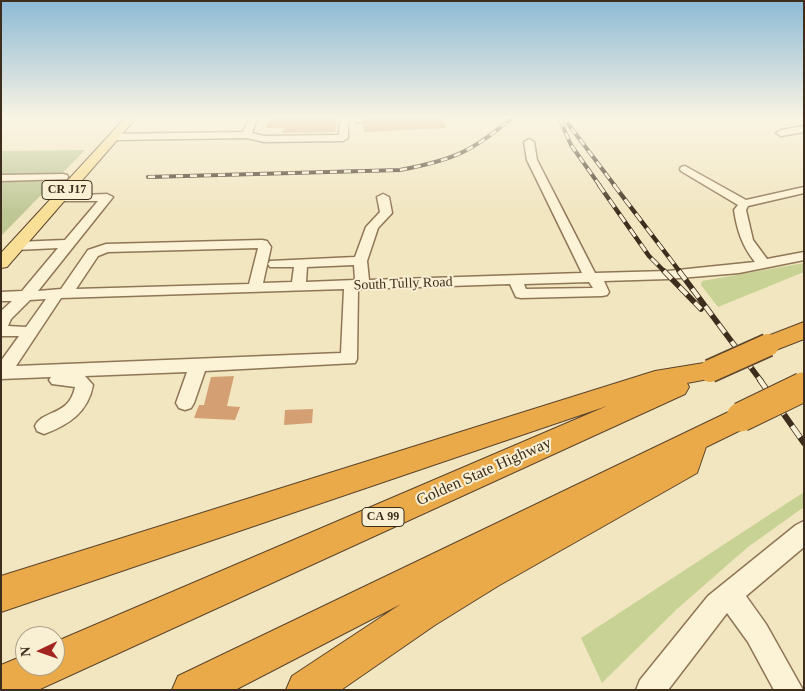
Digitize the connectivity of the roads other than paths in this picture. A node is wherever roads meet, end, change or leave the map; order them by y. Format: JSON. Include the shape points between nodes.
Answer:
{"nodes":[{"id":1,"x":93,"y":149,"type":"edge"},
{"id":2,"x":101,"y":149,"type":"edge"},
{"id":3,"x":530,"y":149,"type":"edge"},
{"id":4,"x":685,"y":169,"type":"dead end"},
{"id":5,"x":1,"y":178,"type":"edge"},
{"id":6,"x":60,"y":188,"type":"junction"},
{"id":7,"x":110,"y":188,"type":"dead end"},
{"id":8,"x":804,"y":190,"type":"edge"},
{"id":9,"x":384,"y":197,"type":"dead end"},
{"id":10,"x":744,"y":204,"type":"junction"},
{"id":11,"x":1,"y":244,"type":"edge"},
{"id":12,"x":68,"y":244,"type":"junction"},
{"id":13,"x":16,"y":246,"type":"junction"},
{"id":14,"x":804,"y":256,"type":"edge"},
{"id":15,"x":360,"y":261,"type":"junction"},
{"id":16,"x":1,"y":263,"type":"edge"},
{"id":17,"x":301,"y":263,"type":"junction"},
{"id":18,"x":275,"y":264,"type":"dead end"},
{"id":19,"x":765,"y":264,"type":"junction"},
{"id":20,"x":593,"y":278,"type":"junction"},
{"id":21,"x":564,"y":279,"type":"junction"},
{"id":22,"x":516,"y":280,"type":"junction"},
{"id":23,"x":356,"y":285,"type":"junction"},
{"id":24,"x":298,"y":287,"type":"junction"},
{"id":25,"x":255,"y":288,"type":"junction"},
{"id":26,"x":572,"y":293,"type":"junction"},
{"id":27,"x":61,"y":294,"type":"junction"},
{"id":28,"x":27,"y":295,"type":"junction"},
{"id":29,"x":1,"y":297,"type":"edge"},
{"id":30,"x":2,"y":322,"type":"edge"},
{"id":31,"x":804,"y":330,"type":"edge"},
{"id":32,"x":20,"y":331,"type":"dead end"},
{"id":33,"x":198,"y":365,"type":"junction"},
{"id":34,"x":710,"y":371,"type":"junction"},
{"id":35,"x":1,"y":382,"type":"edge"},
{"id":36,"x":803,"y":386,"type":"edge"},
{"id":37,"x":185,"y":403,"type":"dead end"},
{"id":38,"x":44,"y":426,"type":"dead end"},
{"id":39,"x":694,"y":441,"type":"junction"},
{"id":40,"x":804,"y":532,"type":"edge"},
{"id":41,"x":1,"y":594,"type":"edge"},
{"id":42,"x":729,"y":594,"type":"junction"},
{"id":43,"x":65,"y":658,"type":"edge"},
{"id":44,"x":24,"y":676,"type":"edge"},
{"id":45,"x":1,"y":686,"type":"edge"},
{"id":46,"x":192,"y":690,"type":"edge"},
{"id":47,"x":306,"y":690,"type":"edge"},
{"id":48,"x":650,"y":690,"type":"edge"},
{"id":49,"x":789,"y":690,"type":"edge"}],
"edges":[{"from":1,"to":6,"type":"main road","number":"CR J17"},
{"from":2,"to":6,"type":"main road","number":"CR J17"},
{"from":3,"to":20,"type":"street","via":[[532,160]]},
{"from":4,"to":10,"type":"street"},
{"from":5,"to":6,"type":"street"},
{"from":6,"to":7,"type":"lane"},
{"from":6,"to":11,"type":"main road","number":"CR J17"},
{"from":6,"to":12,"type":"street","via":[[107,197]]},
{"from":6,"to":13,"type":"main road","number":"CR J17"},
{"from":8,"to":10,"type":"street"},
{"from":9,"to":15,"type":"lane","via":[[386,214],[372,227]]},
{"from":10,"to":19,"type":"street","via":[[740,210],[745,238],[751,250]]},
{"from":12,"to":13,"type":"street"},
{"from":12,"to":28,"type":"street"},
{"from":13,"to":16,"type":"main road","number":"CR J17"},
{"from":14,"to":19,"type":"street","name":"South Tully Road"},
{"from":15,"to":17,"type":"street"},
{"from":15,"to":23,"type":"street"},
{"from":17,"to":18,"type":"street"},
{"from":17,"to":24,"type":"street"},
{"from":19,"to":20,"type":"street","name":"South Tully Road","via":[[698,274]]},
{"from":20,"to":21,"type":"street","name":"South Tully Road"},
{"from":20,"to":26,"type":"street","via":[[602,292]]},
{"from":21,"to":22,"type":"street","name":"South Tully Road"},
{"from":21,"to":26,"type":"street"},
{"from":22,"to":23,"type":"street","name":"South Tully Road"},
{"from":22,"to":26,"type":"street","via":[[521,294]]},
{"from":23,"to":24,"type":"street","name":"South Tully Road"},
{"from":23,"to":33,"type":"street","via":[[349,359]]},
{"from":24,"to":25,"type":"street","name":"South Tully Road"},
{"from":25,"to":27,"type":"street","name":"South Tully Road"},
{"from":25,"to":27,"type":"street","via":[[265,247],[262,244],[99,250],[93,253]]},
{"from":27,"to":28,"type":"street","name":"South Tully Road"},
{"from":27,"to":33,"type":"street","via":[[2,373]]},
{"from":28,"to":29,"type":"street","name":"South Tully Road"},
{"from":28,"to":30,"type":"street"},
{"from":30,"to":32,"type":"street"},
{"from":31,"to":34,"type":"highway","name":"Golden State Highway","number":"CA 99","bridge":true},
{"from":33,"to":37,"type":"street"},
{"from":34,"to":41,"type":"highway","via":[[664,377]]},
{"from":34,"to":43,"type":"highway","name":"Golden State Highway","number":"CA 99"},
{"from":35,"to":38,"type":"street","via":[[78,380],[84,385],[84,393],[75,409]]},
{"from":36,"to":39,"type":"highway","bridge":true},
{"from":39,"to":46,"type":"highway"},
{"from":39,"to":47,"type":"highway","via":[[687,464],[486,574],[422,612]]},
{"from":40,"to":42,"type":"street"},
{"from":42,"to":48,"type":"street"},
{"from":42,"to":49,"type":"street","via":[[757,633]]},
{"from":44,"to":45,"type":"highway"}]}
